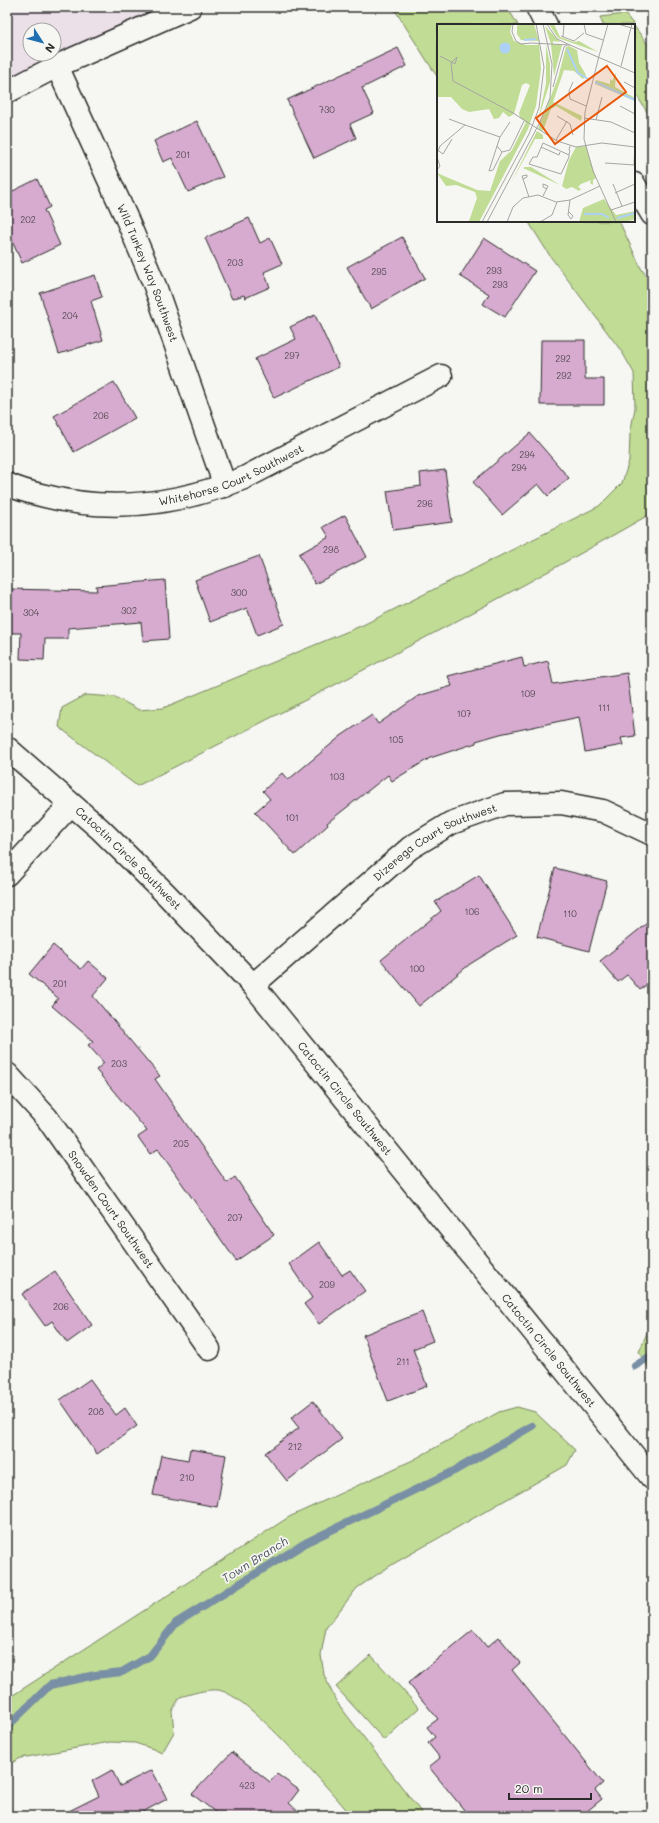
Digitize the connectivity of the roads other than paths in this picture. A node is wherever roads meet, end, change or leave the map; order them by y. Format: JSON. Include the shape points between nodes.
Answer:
{"nodes":[{"id":1,"x":190,"y":7,"type":"edge"},
{"id":2,"x":537,"y":7,"type":"edge"},
{"id":3,"x":546,"y":24,"type":"edge"},
{"id":4,"x":57,"y":66,"type":"junction"},
{"id":5,"x":7,"y":92,"type":"edge"},
{"id":6,"x":635,"y":186,"type":"edge"},
{"id":7,"x":652,"y":214,"type":"edge"},
{"id":8,"x":441,"y":376,"type":"dead end"},
{"id":9,"x":7,"y":484,"type":"edge"},
{"id":10,"x":225,"y":486,"type":"junction"},
{"id":11,"x":7,"y":748,"type":"edge"},
{"id":12,"x":71,"y":804,"type":"junction"},
{"id":13,"x":652,"y":834,"type":"edge"},
{"id":14,"x":7,"y":874,"type":"edge"},
{"id":15,"x":252,"y":985,"type":"junction"},
{"id":16,"x":7,"y":1074,"type":"edge"},
{"id":17,"x":209,"y":1349,"type":"dead end"},
{"id":18,"x":652,"y":1478,"type":"edge"}],
"edges":[{"from":1,"to":4,"type":"main road"},
{"from":2,"to":3,"type":"main road"},
{"from":4,"to":5,"type":"main road"},
{"from":4,"to":10,"type":"main road","name":"Wild Turkey Way Southwest","via":[[155,286]]},
{"from":6,"to":7,"type":"main road"},
{"from":8,"to":10,"type":"main road","name":"Whitehorse Court Southwest"},
{"from":9,"to":10,"type":"main road","name":"Whitehorse Court Southwest","via":[[60,500],[100,505],[140,504],[179,499]]},
{"from":11,"to":12,"type":"main road","name":"Catoctin Circle Southwest"},
{"from":12,"to":14,"type":"main road"},
{"from":12,"to":15,"type":"main road","name":"Catoctin Circle Southwest","via":[[165,893]]},
{"from":13,"to":15,"type":"main road","name":"Dizerega Court Southwest","via":[[603,811],[561,803],[505,804],[451,823],[410,848]]},
{"from":15,"to":18,"type":"main road","name":"Catoctin Circle Southwest"},
{"from":16,"to":17,"type":"main road","name":"Snowden Court Southwest","via":[[56,1130]]}]}
